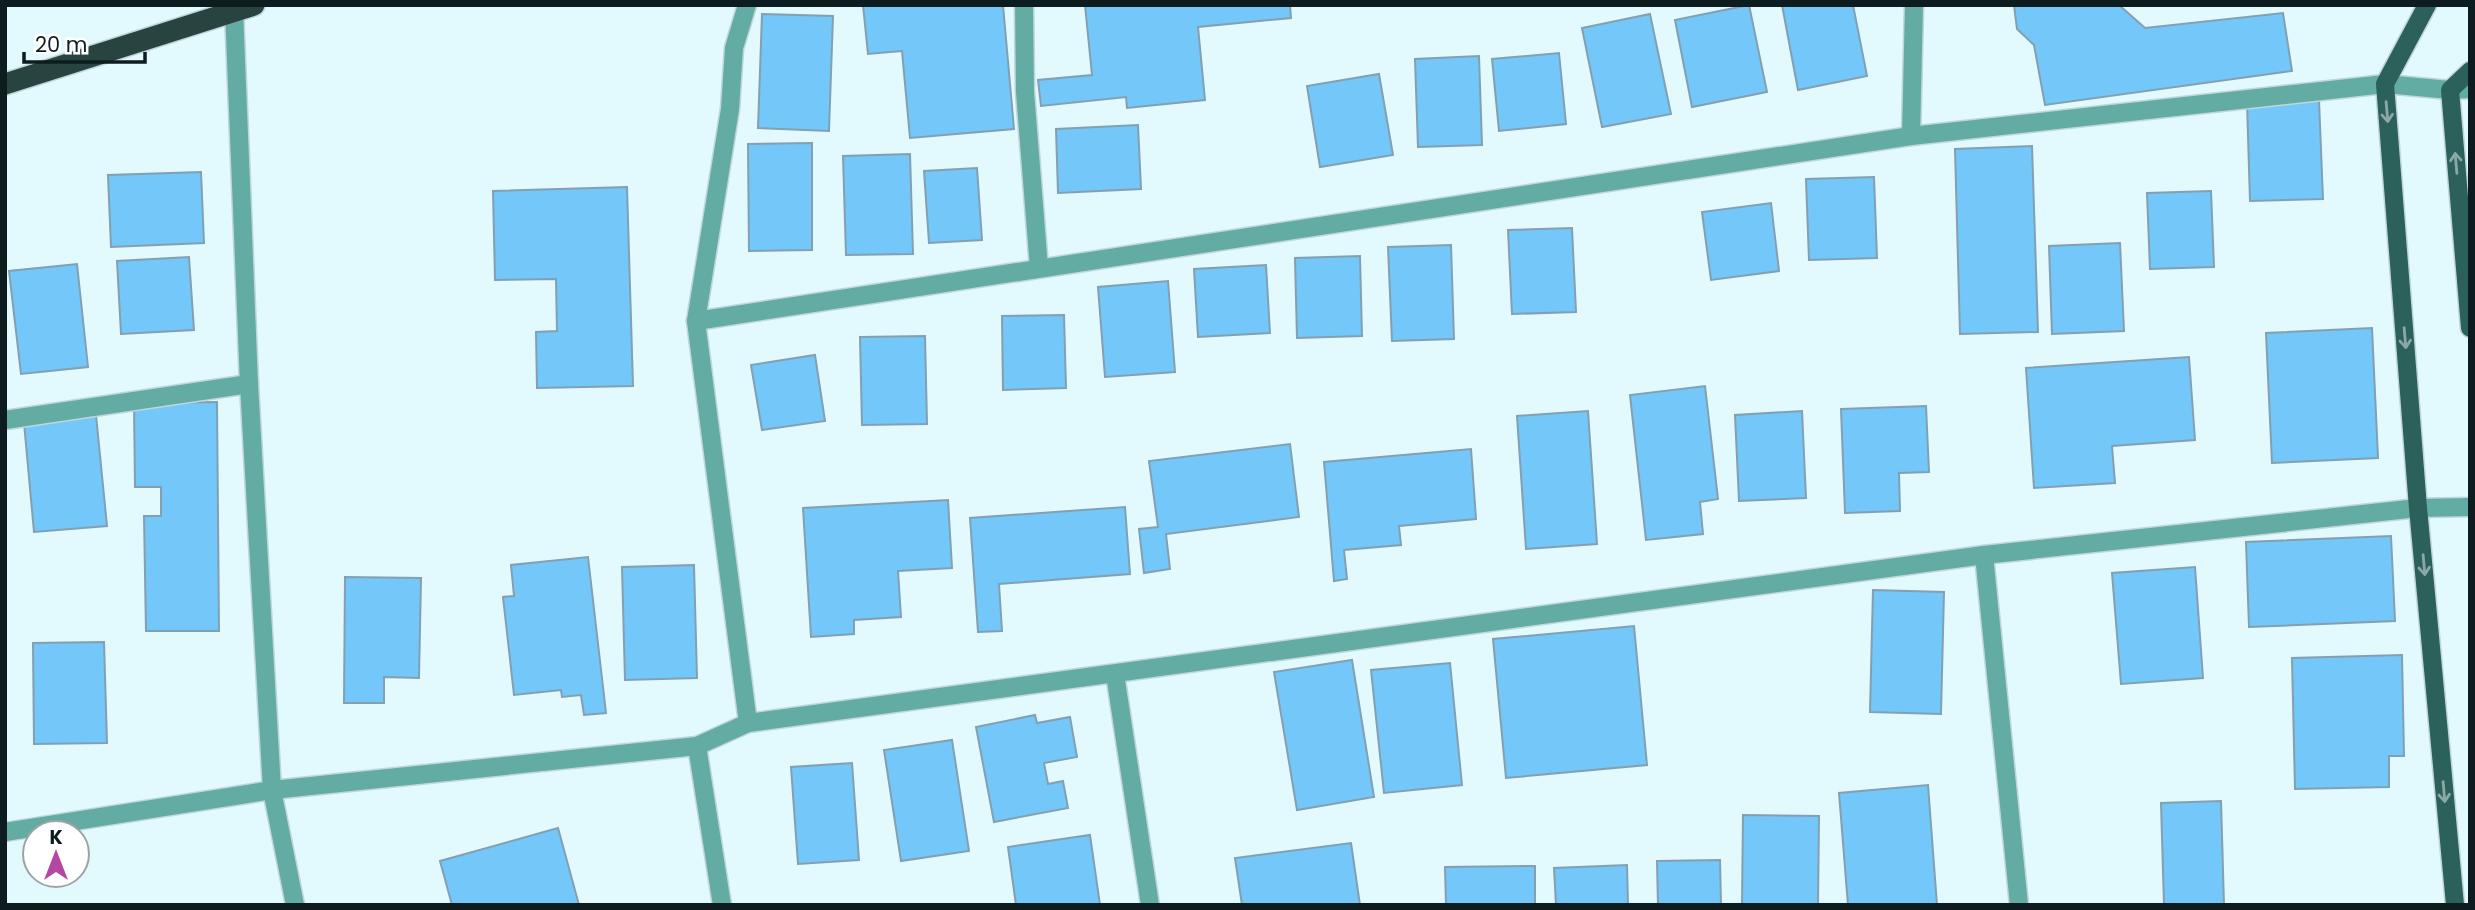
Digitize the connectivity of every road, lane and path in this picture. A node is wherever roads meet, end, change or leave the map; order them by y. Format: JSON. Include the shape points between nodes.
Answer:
{"nodes":[{"id":1,"x":747,"y":5,"type":"edge"},
{"id":2,"x":1024,"y":5,"type":"edge"},
{"id":3,"x":1913,"y":5,"type":"edge"},
{"id":4,"x":2427,"y":5,"type":"edge"},
{"id":5,"x":244,"y":7,"type":"edge"},
{"id":6,"x":2470,"y":71,"type":"edge"},
{"id":7,"x":5,"y":84,"type":"edge"},
{"id":8,"x":2385,"y":84,"type":"junction"},
{"id":9,"x":2470,"y":89,"type":"edge"},
{"id":10,"x":2450,"y":90,"type":"junction"},
{"id":11,"x":1911,"y":136,"type":"junction"},
{"id":12,"x":1040,"y":268,"type":"junction"},
{"id":13,"x":696,"y":321,"type":"junction"},
{"id":14,"x":2470,"y":328,"type":"edge"},
{"id":15,"x":249,"y":384,"type":"junction"},
{"id":16,"x":5,"y":420,"type":"edge"},
{"id":17,"x":2470,"y":507,"type":"edge"},
{"id":18,"x":2418,"y":508,"type":"junction"},
{"id":19,"x":1984,"y":555,"type":"junction"},
{"id":20,"x":1115,"y":674,"type":"junction"},
{"id":21,"x":748,"y":723,"type":"junction"},
{"id":22,"x":697,"y":746,"type":"junction"},
{"id":23,"x":272,"y":790,"type":"junction"},
{"id":24,"x":5,"y":832,"type":"edge"},
{"id":25,"x":295,"y":905,"type":"edge"},
{"id":26,"x":722,"y":905,"type":"edge"},
{"id":27,"x":1150,"y":905,"type":"edge"},
{"id":28,"x":2019,"y":905,"type":"edge"},
{"id":29,"x":2455,"y":905,"type":"edge"}],
"edges":[{"from":1,"to":13,"type":"street","via":[[734,48],[730,109]]},
{"from":2,"to":12,"type":"street","via":[[1025,92]]},
{"from":3,"to":11,"type":"street"},
{"from":4,"to":8,"type":"main road"},
{"from":5,"to":7,"type":"highway"},
{"from":5,"to":15,"type":"street"},
{"from":6,"to":10,"type":"main road"},
{"from":8,"to":10,"type":"street"},
{"from":8,"to":11,"type":"street"},
{"from":8,"to":18,"type":"main road","one_way":true},
{"from":9,"to":10,"type":"street"},
{"from":14,"to":10,"type":"main road","one_way":true},
{"from":11,"to":12,"type":"street"},
{"from":12,"to":13,"type":"street"},
{"from":13,"to":21,"type":"street"},
{"from":15,"to":16,"type":"street"},
{"from":15,"to":23,"type":"street"},
{"from":17,"to":18,"type":"street"},
{"from":18,"to":19,"type":"street"},
{"from":18,"to":29,"type":"main road","one_way":true},
{"from":19,"to":20,"type":"street"},
{"from":19,"to":28,"type":"street"},
{"from":20,"to":21,"type":"street"},
{"from":20,"to":27,"type":"street"},
{"from":21,"to":22,"type":"street"},
{"from":22,"to":23,"type":"street"},
{"from":22,"to":26,"type":"street"},
{"from":23,"to":24,"type":"street"},
{"from":23,"to":25,"type":"street"}]}
